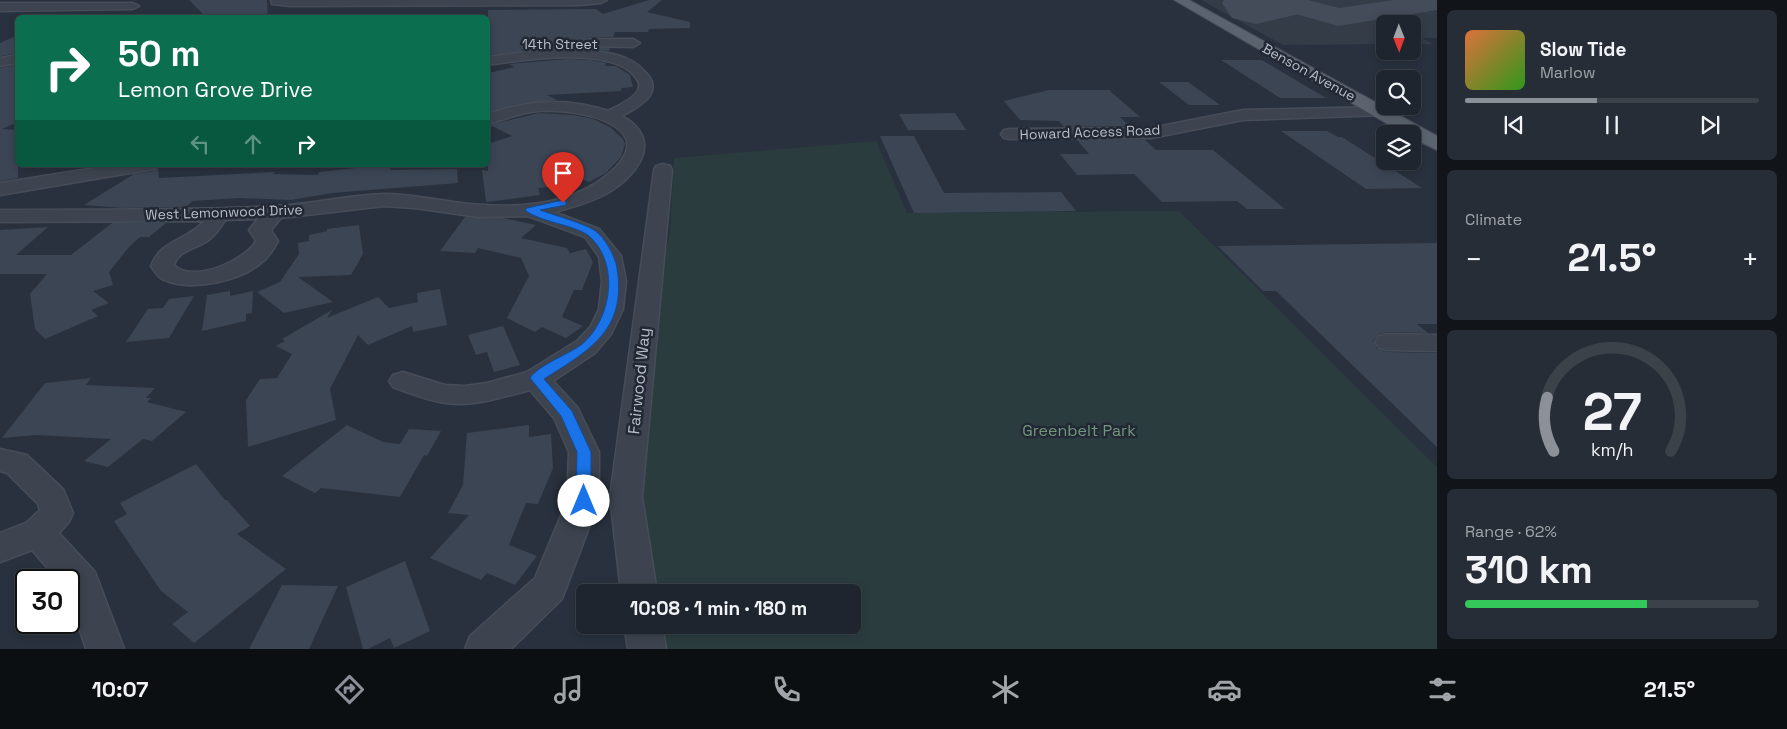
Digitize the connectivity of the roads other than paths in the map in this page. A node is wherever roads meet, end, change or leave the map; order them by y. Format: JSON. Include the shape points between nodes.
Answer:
{"nodes":[{"id":1,"x":600,"y":0,"type":"edge"},
{"id":2,"x":1180,"y":0,"type":"edge"},
{"id":3,"x":276,"y":1,"type":"edge"},
{"id":4,"x":406,"y":1,"type":"edge"},
{"id":5,"x":133,"y":6,"type":"dead end"},
{"id":6,"x":0,"y":7,"type":"edge"},
{"id":7,"x":391,"y":15,"type":"edge"},
{"id":8,"x":634,"y":43,"type":"dead end"},
{"id":9,"x":507,"y":44,"type":"dead end"},
{"id":10,"x":0,"y":48,"type":"edge"},
{"id":11,"x":15,"y":48,"type":"edge"},
{"id":12,"x":15,"y":60,"type":"edge"},
{"id":13,"x":490,"y":61,"type":"edge"},
{"id":14,"x":0,"y":62,"type":"edge"},
{"id":15,"x":1376,"y":110,"type":"edge"},
{"id":16,"x":1376,"y":112,"type":"edge"},
{"id":17,"x":1384,"y":115,"type":"edge"},
{"id":18,"x":610,"y":116,"type":"junction"},
{"id":19,"x":490,"y":118,"type":"edge"},
{"id":20,"x":1010,"y":134,"type":"dead end"},
{"id":21,"x":1437,"y":144,"type":"edge"},
{"id":22,"x":135,"y":167,"type":"edge"},
{"id":23,"x":663,"y":170,"type":"dead end"},
{"id":24,"x":0,"y":188,"type":"edge"},
{"id":25,"x":530,"y":210,"type":"junction"},
{"id":26,"x":275,"y":212,"type":"junction"},
{"id":27,"x":220,"y":213,"type":"junction"},
{"id":28,"x":0,"y":216,"type":"edge"},
{"id":29,"x":1388,"y":342,"type":"dead end"},
{"id":30,"x":1437,"y":343,"type":"edge"},
{"id":31,"x":536,"y":378,"type":"junction"},
{"id":32,"x":403,"y":381,"type":"dead end"},
{"id":33,"x":0,"y":460,"type":"edge"},
{"id":34,"x":38,"y":533,"type":"junction"},
{"id":35,"x":0,"y":548,"type":"edge"},
{"id":36,"x":638,"y":584,"type":"edge"},
{"id":37,"x":645,"y":634,"type":"edge"},
{"id":38,"x":105,"y":649,"type":"edge"},
{"id":39,"x":484,"y":649,"type":"edge"},
{"id":40,"x":647,"y":649,"type":"edge"}],
"edges":[{"from":1,"to":4,"type":"street"},
{"from":2,"to":15,"type":"main road","name":"Benson Avenue"},
{"from":3,"to":4,"type":"street"},
{"from":4,"to":7,"type":"street"},
{"from":5,"to":6,"type":"street"},
{"from":8,"to":9,"type":"street","name":"14th Street"},
{"from":10,"to":11,"type":"street"},
{"from":12,"to":14,"type":"street"},
{"from":13,"to":18,"type":"street","via":[[532,54],[575,53],[626,63],[647,81],[644,94]]},
{"from":16,"to":20,"type":"street","name":"Howard Access Road","via":[[1243,115],[1151,133]]},
{"from":17,"to":21,"type":"main road","name":"Benson Avenue"},
{"from":18,"to":19,"type":"street","via":[[578,108],[547,106],[517,109]]},
{"from":18,"to":25,"type":"street","name":"West Lemonwood Drive","via":[[626,126],[634,135],[637,146],[634,158],[620,176],[596,191]]},
{"from":22,"to":24,"type":"street"},
{"from":23,"to":36,"type":"street","name":"Fairwood Way","via":[[626,497]]},
{"from":25,"to":26,"type":"street","name":"West Lemonwood Drive","via":[[463,210],[403,200],[381,200]]},
{"from":25,"to":31,"type":"street","via":[[592,233],[610,256],[614,281],[611,309],[602,329],[586,347]]},
{"from":26,"to":27,"type":"street","name":"West Lemonwood Drive"},
{"from":26,"to":27,"type":"street","via":[[260,230],[267,241],[265,250],[247,264],[214,276],[186,278],[170,274],[162,266],[164,259],[174,248],[202,235]]},
{"from":27,"to":28,"type":"street","name":"West Lemonwood Drive"},
{"from":29,"to":30,"type":"street"},
{"from":31,"to":32,"type":"street","via":[[465,395],[444,394]]},
{"from":31,"to":39,"type":"street","via":[[567,414],[584,452],[584,501],[549,588]]},
{"from":33,"to":34,"type":"street","via":[[16,463],[52,498],[57,513]]},
{"from":34,"to":35,"type":"street"},
{"from":34,"to":38,"type":"street","via":[[82,583]]},
{"from":37,"to":40,"type":"street"}]}
